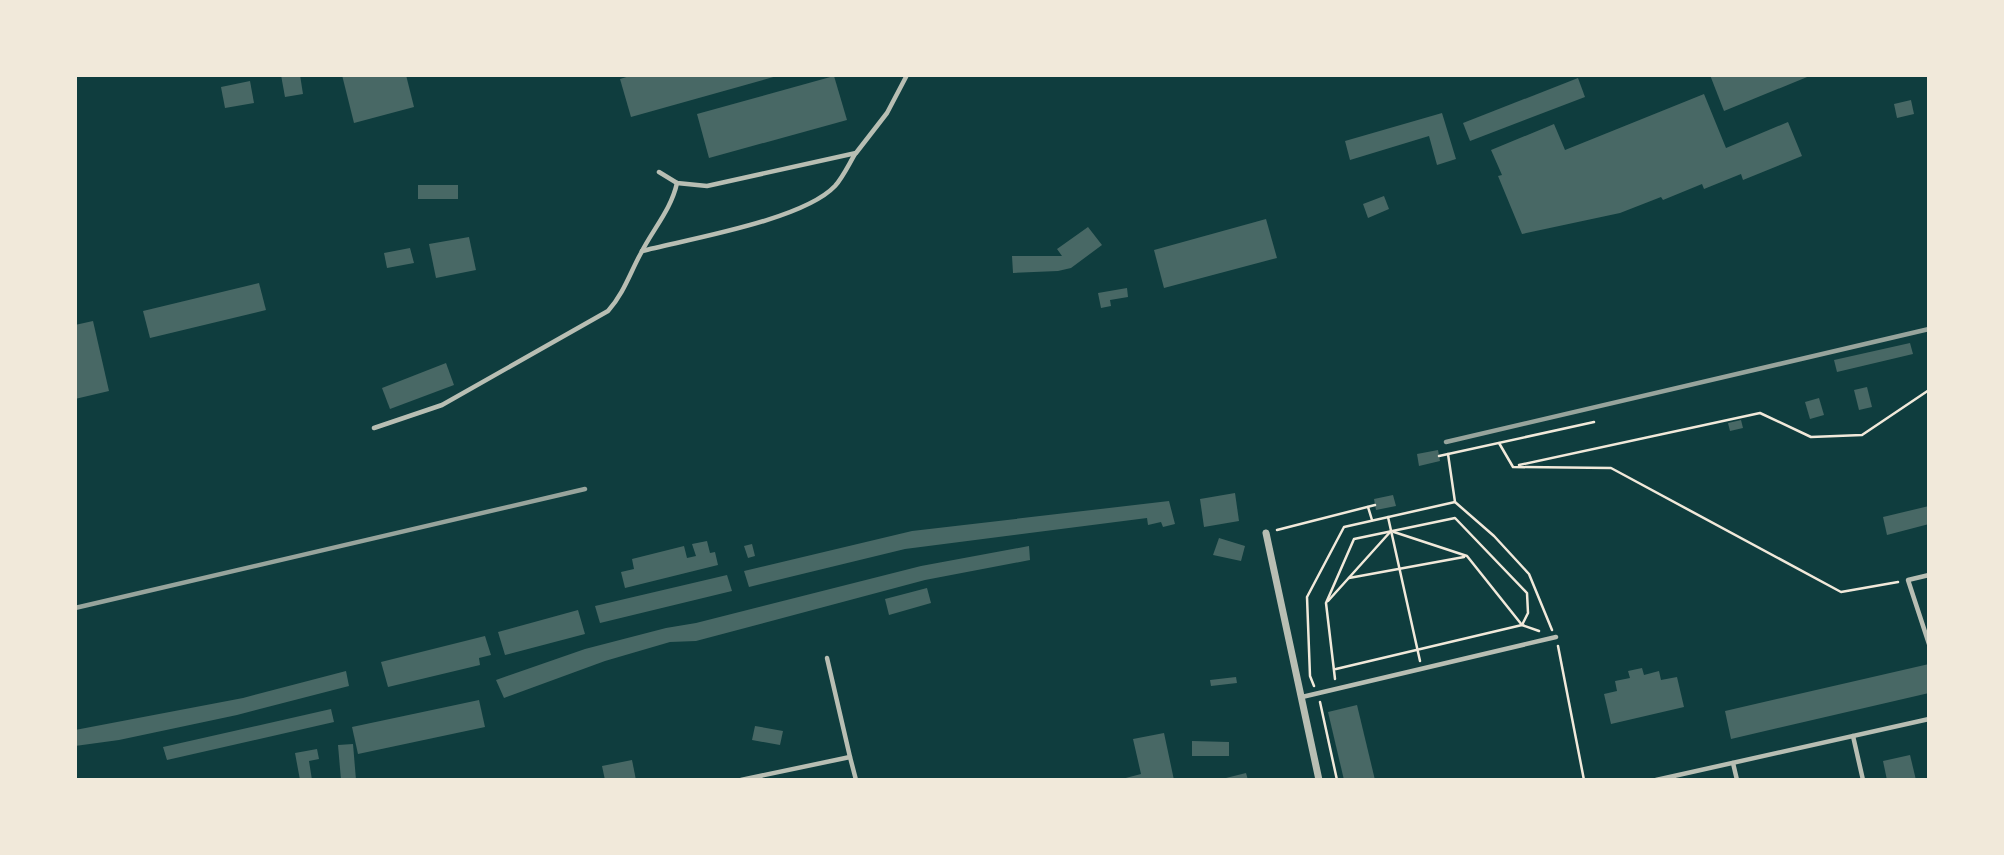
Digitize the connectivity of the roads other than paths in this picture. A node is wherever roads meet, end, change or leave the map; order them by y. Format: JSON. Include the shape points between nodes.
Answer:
{"nodes":[{"id":1,"x":907,"y":75,"type":"edge"},
{"id":2,"x":856,"y":153,"type":"junction"},
{"id":3,"x":659,"y":172,"type":"dead end"},
{"id":4,"x":677,"y":183,"type":"junction"},
{"id":5,"x":642,"y":251,"type":"junction"},
{"id":6,"x":374,"y":428,"type":"dead end"},
{"id":7,"x":1266,"y":533,"type":"road end"},
{"id":8,"x":1929,"y":575,"type":"edge"},
{"id":9,"x":1556,"y":637,"type":"road end"},
{"id":10,"x":1929,"y":645,"type":"edge"},
{"id":11,"x":827,"y":658,"type":"dead end"},
{"id":12,"x":1302,"y":697,"type":"junction"},
{"id":13,"x":1929,"y":719,"type":"edge"},
{"id":14,"x":1853,"y":736,"type":"junction"},
{"id":15,"x":850,"y":757,"type":"junction"},
{"id":16,"x":1733,"y":763,"type":"junction"},
{"id":17,"x":741,"y":780,"type":"edge"},
{"id":18,"x":856,"y":780,"type":"edge"},
{"id":19,"x":1320,"y":780,"type":"edge"},
{"id":20,"x":1656,"y":780,"type":"edge"},
{"id":21,"x":1737,"y":780,"type":"edge"},
{"id":22,"x":1863,"y":780,"type":"edge"}],
"edges":[{"from":1,"to":2,"type":"lane","via":[[887,113]]},
{"from":2,"to":4,"type":"lane","via":[[707,186]]},
{"from":2,"to":5,"type":"lane","via":[[835,186],[815,201],[774,219]]},
{"from":3,"to":4,"type":"lane"},
{"from":4,"to":5,"type":"lane","via":[[674,199]]},
{"from":5,"to":6,"type":"lane","via":[[621,296],[608,311],[442,405]]},
{"from":7,"to":12,"type":"street"},
{"from":8,"to":10,"type":"lane","via":[[1908,580]]},
{"from":9,"to":12,"type":"lane"},
{"from":11,"to":15,"type":"lane"},
{"from":12,"to":19,"type":"street"},
{"from":13,"to":14,"type":"lane"},
{"from":14,"to":16,"type":"lane"},
{"from":14,"to":22,"type":"lane"},
{"from":15,"to":17,"type":"lane"},
{"from":15,"to":18,"type":"lane"},
{"from":16,"to":20,"type":"lane"},
{"from":16,"to":21,"type":"lane"}]}
